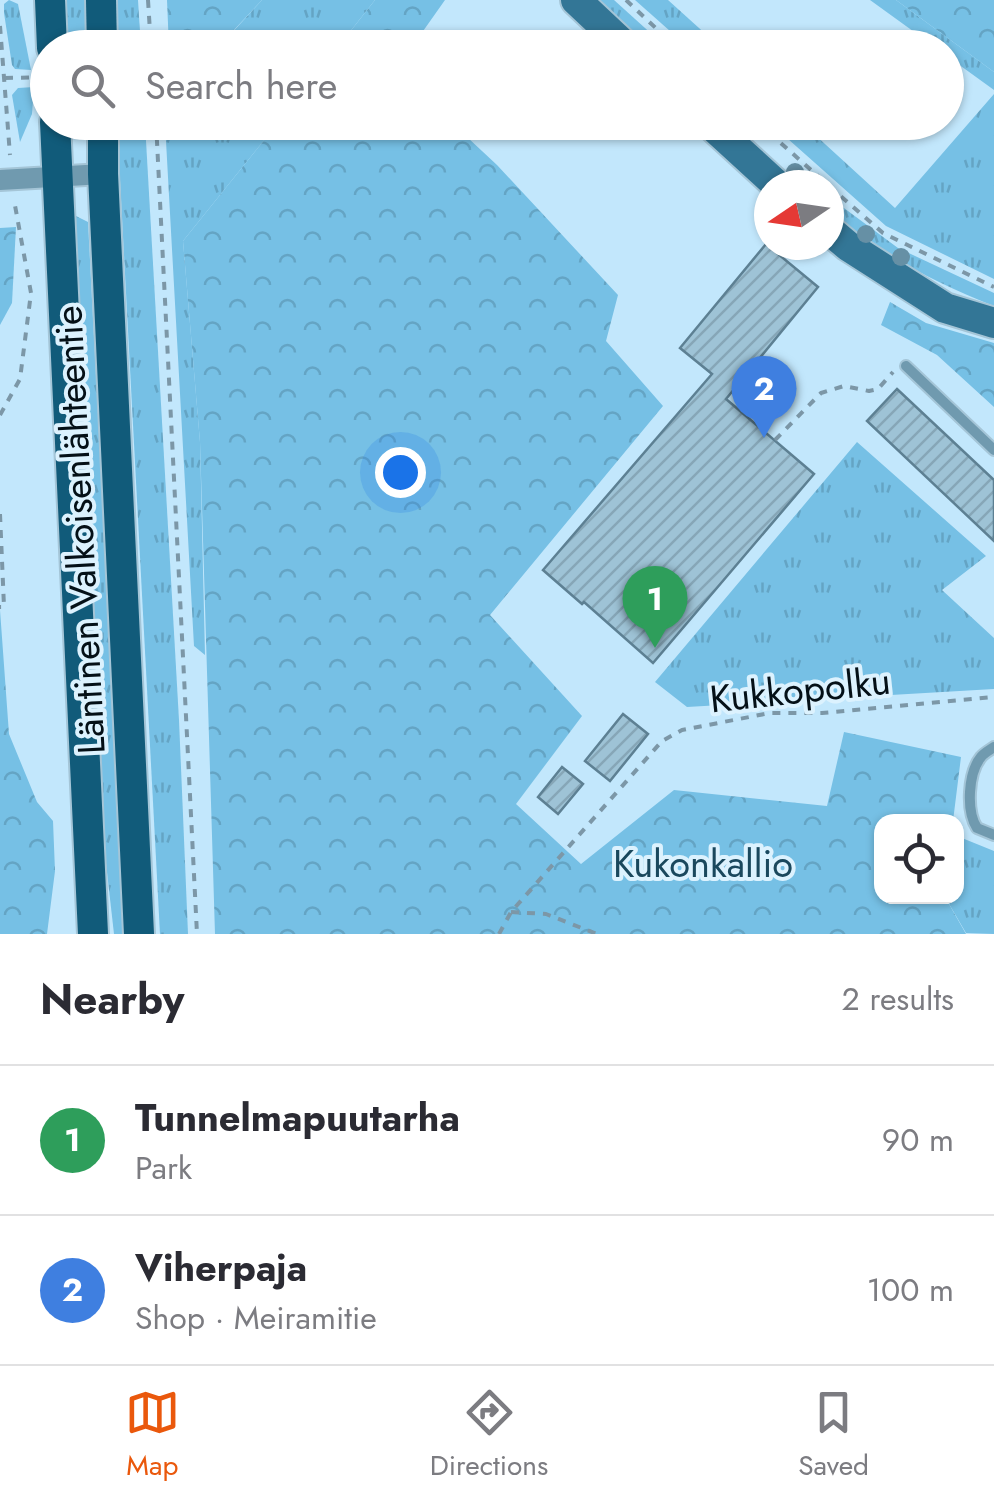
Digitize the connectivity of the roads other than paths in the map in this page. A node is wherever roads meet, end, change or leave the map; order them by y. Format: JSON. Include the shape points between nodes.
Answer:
{"nodes":[{"id":1,"x":50,"y":0,"type":"edge"},
{"id":2,"x":101,"y":0,"type":"edge"},
{"id":3,"x":576,"y":0,"type":"edge"},
{"id":4,"x":51,"y":30,"type":"edge"},
{"id":5,"x":102,"y":30,"type":"edge"},
{"id":6,"x":608,"y":30,"type":"edge"},
{"id":7,"x":56,"y":140,"type":"edge"},
{"id":8,"x":103,"y":140,"type":"edge"},
{"id":9,"x":728,"y":140,"type":"edge"},
{"id":10,"x":761,"y":170,"type":"edge"},
{"id":11,"x":103,"y":174,"type":"junction"},
{"id":12,"x":57,"y":176,"type":"junction"},
{"id":13,"x":0,"y":180,"type":"edge"},
{"id":14,"x":844,"y":243,"type":"edge"},
{"id":15,"x":994,"y":323,"type":"edge"},
{"id":16,"x":906,"y":366,"type":"road end"},
{"id":17,"x":994,"y":450,"type":"edge"},
{"id":18,"x":994,"y":747,"type":"edge"},
{"id":19,"x":994,"y":835,"type":"edge"},
{"id":20,"x":93,"y":934,"type":"edge"},
{"id":21,"x":139,"y":934,"type":"edge"}],
"edges":[{"from":1,"to":4,"type":"main road"},
{"from":2,"to":5,"type":"main road"},
{"from":3,"to":6,"type":"main road"},
{"from":7,"to":12,"type":"main road","name":"Läntinen Valkoisenlähteentie"},
{"from":8,"to":11,"type":"main road","name":"Läntinen Valkoisenlähteentie"},
{"from":9,"to":10,"type":"main road"},
{"from":11,"to":12,"type":"street"},
{"from":11,"to":21,"type":"main road","name":"Läntinen Valkoisenlähteentie"},
{"from":12,"to":13,"type":"street"},
{"from":12,"to":20,"type":"main road","name":"Läntinen Valkoisenlähteentie"},
{"from":14,"to":15,"type":"main road","via":[[945,308]]},
{"from":16,"to":17,"type":"lane"},
{"from":18,"to":19,"type":"lane","via":[[980,758],[970,807],[977,828]]}]}
